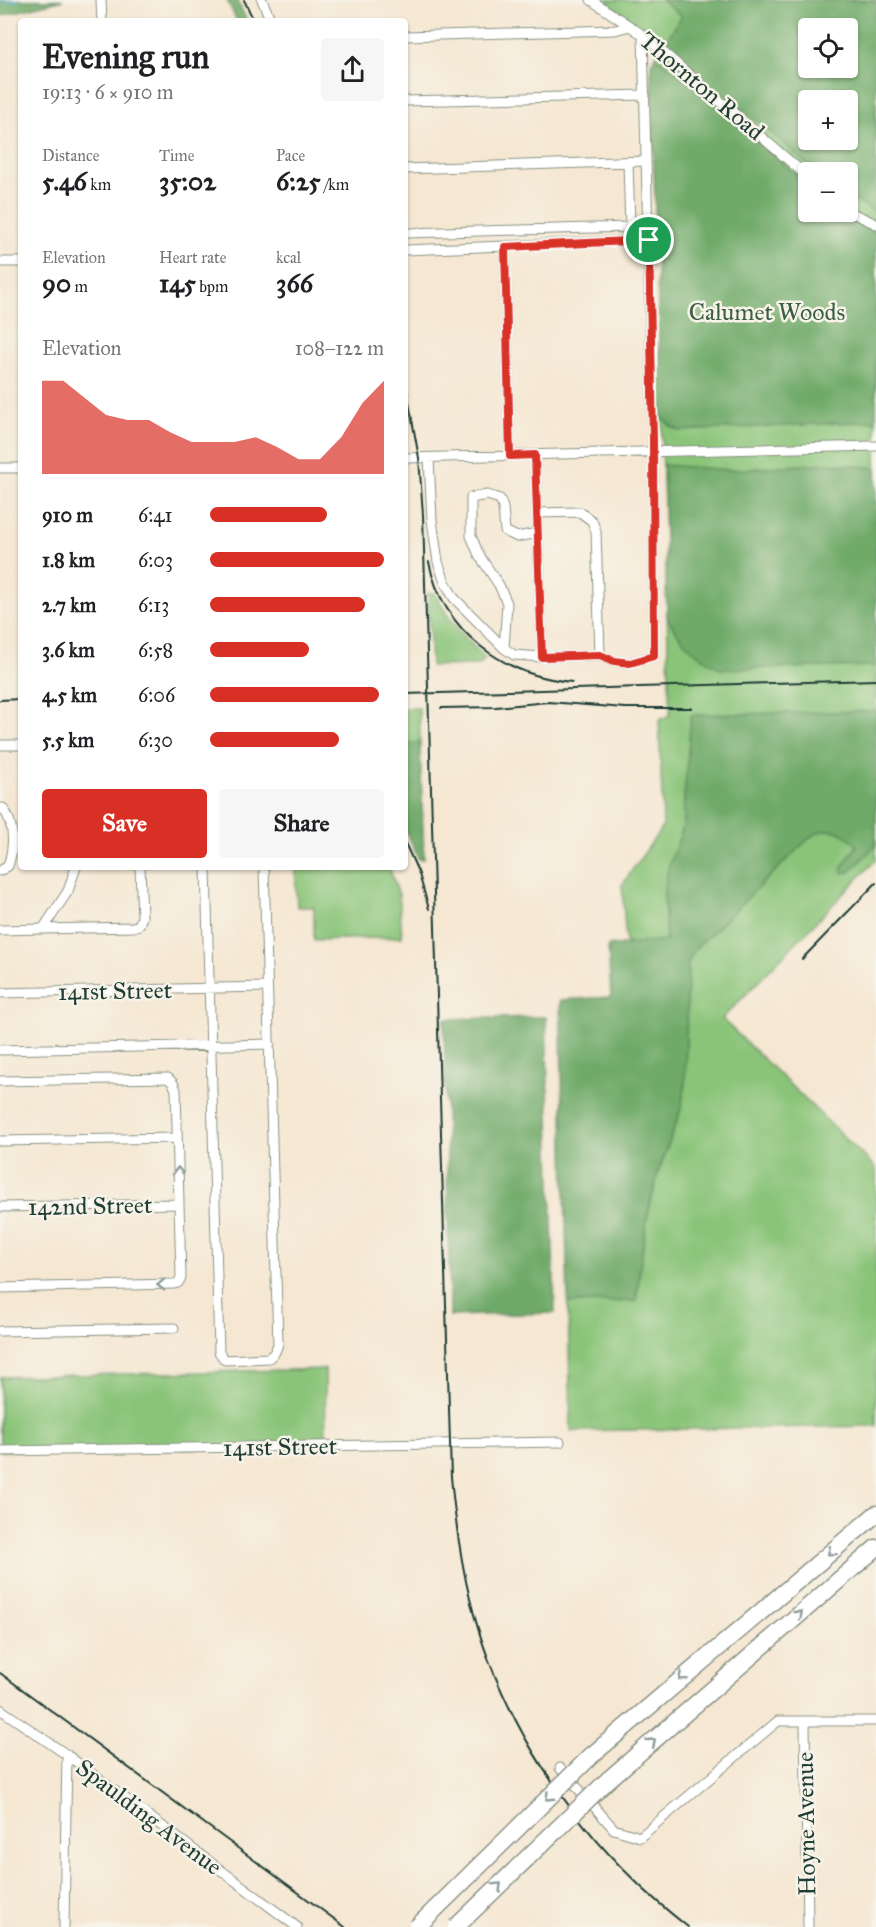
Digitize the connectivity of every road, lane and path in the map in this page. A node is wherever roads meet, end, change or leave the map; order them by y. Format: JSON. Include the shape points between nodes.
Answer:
{"nodes":[{"id":1,"x":101,"y":0,"type":"edge"},
{"id":2,"x":262,"y":0,"type":"edge"},
{"id":3,"x":591,"y":0,"type":"edge"},
{"id":4,"x":102,"y":18,"type":"edge"},
{"id":5,"x":270,"y":18,"type":"edge"},
{"id":6,"x":630,"y":26,"type":"junction"},
{"id":7,"x":643,"y":35,"type":"junction"},
{"id":8,"x":408,"y":36,"type":"edge"},
{"id":9,"x":645,"y":94,"type":"junction"},
{"id":10,"x":408,"y":101,"type":"edge"},
{"id":11,"x":646,"y":161,"type":"junction"},
{"id":12,"x":628,"y":162,"type":"junction"},
{"id":13,"x":798,"y":168,"type":"edge"},
{"id":14,"x":408,"y":169,"type":"edge"},
{"id":15,"x":858,"y":216,"type":"edge"},
{"id":16,"x":876,"y":224,"type":"edge"},
{"id":17,"x":408,"y":233,"type":"edge"},
{"id":18,"x":649,"y":240,"type":"junction"},
{"id":19,"x":505,"y":247,"type":"junction"},
{"id":20,"x":408,"y":250,"type":"edge"},
{"id":21,"x":0,"y":262,"type":"edge"},
{"id":22,"x":18,"y":262,"type":"edge"},
{"id":23,"x":876,"y":446,"type":"edge"},
{"id":24,"x":654,"y":452,"type":"junction"},
{"id":25,"x":535,"y":455,"type":"junction"},
{"id":26,"x":510,"y":456,"type":"junction"},
{"id":27,"x":429,"y":458,"type":"junction"},
{"id":28,"x":408,"y":459,"type":"edge"},
{"id":29,"x":0,"y":468,"type":"edge"},
{"id":30,"x":18,"y":468,"type":"edge"},
{"id":31,"x":537,"y":513,"type":"junction"},
{"id":32,"x":538,"y":533,"type":"junction"},
{"id":33,"x":504,"y":648,"type":"junction"},
{"id":34,"x":600,"y":655,"type":"junction"},
{"id":35,"x":542,"y":657,"type":"junction"},
{"id":36,"x":18,"y":744,"type":"edge"},
{"id":37,"x":0,"y":745,"type":"edge"},
{"id":38,"x":0,"y":808,"type":"edge"},
{"id":39,"x":75,"y":870,"type":"edge"},
{"id":40,"x":140,"y":870,"type":"edge"},
{"id":41,"x":206,"y":870,"type":"edge"},
{"id":42,"x":264,"y":870,"type":"edge"},
{"id":43,"x":0,"y":871,"type":"edge"},
{"id":44,"x":43,"y":929,"type":"junction"},
{"id":45,"x":0,"y":930,"type":"edge"},
{"id":46,"x":267,"y":987,"type":"junction"},
{"id":47,"x":210,"y":989,"type":"junction"},
{"id":48,"x":0,"y":993,"type":"edge"},
{"id":49,"x":210,"y":1044,"type":"junction"},
{"id":50,"x":270,"y":1044,"type":"junction"},
{"id":51,"x":0,"y":1050,"type":"edge"},
{"id":52,"x":0,"y":1082,"type":"edge"},
{"id":53,"x":177,"y":1138,"type":"junction"},
{"id":54,"x":0,"y":1141,"type":"edge"},
{"id":55,"x":180,"y":1204,"type":"junction"},
{"id":56,"x":0,"y":1208,"type":"edge"},
{"id":57,"x":0,"y":1288,"type":"edge"},
{"id":58,"x":174,"y":1328,"type":"dead end"},
{"id":59,"x":0,"y":1331,"type":"edge"},
{"id":60,"x":560,"y":1442,"type":"dead end"},
{"id":61,"x":0,"y":1451,"type":"edge"},
{"id":62,"x":876,"y":1514,"type":"edge"},
{"id":63,"x":876,"y":1548,"type":"edge"},
{"id":64,"x":0,"y":1710,"type":"edge"},
{"id":65,"x":805,"y":1721,"type":"junction"},
{"id":66,"x":876,"y":1721,"type":"edge"},
{"id":67,"x":67,"y":1755,"type":"junction"},
{"id":68,"x":560,"y":1768,"type":"dead end"},
{"id":69,"x":64,"y":1927,"type":"edge"},
{"id":70,"x":297,"y":1927,"type":"edge"},
{"id":71,"x":417,"y":1927,"type":"edge"},
{"id":72,"x":456,"y":1927,"type":"edge"},
{"id":73,"x":808,"y":1927,"type":"edge"}],
"edges":[{"from":1,"to":4,"type":"street"},
{"from":2,"to":5,"type":"street"},
{"from":3,"to":6,"type":"street","name":"Thornton Road"},
{"from":6,"to":7,"type":"street","name":"Thornton Road"},
{"from":6,"to":8,"type":"street","via":[[615,30]]},
{"from":7,"to":9,"type":"street"},
{"from":7,"to":13,"type":"street","name":"Thornton Road"},
{"from":9,"to":10,"type":"street"},
{"from":9,"to":11,"type":"street"},
{"from":11,"to":12,"type":"street"},
{"from":11,"to":18,"type":"street"},
{"from":12,"to":14,"type":"street"},
{"from":12,"to":17,"type":"street","via":[[630,227]]},
{"from":15,"to":16,"type":"street"},
{"from":18,"to":19,"type":"street"},
{"from":18,"to":24,"type":"street"},
{"from":19,"to":20,"type":"street"},
{"from":19,"to":26,"type":"street"},
{"from":21,"to":22,"type":"street"},
{"from":23,"to":24,"type":"street"},
{"from":24,"to":25,"type":"street"},
{"from":24,"to":34,"type":"street","via":[[654,656],[630,663]]},
{"from":25,"to":26,"type":"street"},
{"from":25,"to":31,"type":"street"},
{"from":26,"to":27,"type":"street"},
{"from":27,"to":28,"type":"street"},
{"from":27,"to":33,"type":"street","via":[[432,520],[445,582],[454,598]]},
{"from":29,"to":30,"type":"street"},
{"from":31,"to":32,"type":"street"},
{"from":31,"to":34,"type":"street","via":[[580,512],[592,521],[596,531]]},
{"from":32,"to":33,"type":"street","via":[[517,537],[505,531],[500,499],[487,495],[471,498],[471,536],[507,603]]},
{"from":32,"to":35,"type":"street"},
{"from":33,"to":35,"type":"street","via":[[514,655]]},
{"from":34,"to":35,"type":"street"},
{"from":36,"to":37,"type":"street"},
{"from":38,"to":43,"type":"street","via":[[8,815],[13,851],[9,866]]},
{"from":39,"to":44,"type":"street","via":[[68,891]]},
{"from":40,"to":44,"type":"street","via":[[139,925]]},
{"from":41,"to":47,"type":"street"},
{"from":42,"to":46,"type":"street"},
{"from":44,"to":45,"type":"street"},
{"from":46,"to":47,"type":"street","name":"141st Street"},
{"from":46,"to":50,"type":"street"},
{"from":47,"to":48,"type":"street","name":"141st Street"},
{"from":47,"to":49,"type":"street"},
{"from":49,"to":50,"type":"street"},
{"from":49,"to":50,"type":"street","via":[[219,1352],[225,1360],[269,1358],[278,1344]]},
{"from":49,"to":51,"type":"street"},
{"from":52,"to":53,"type":"street","via":[[168,1078],[176,1090]]},
{"from":53,"to":54,"type":"street"},
{"from":55,"to":53,"type":"street","one_way":true},
{"from":55,"to":56,"type":"street","name":"142nd Street"},
{"from":55,"to":57,"type":"street","one_way":true,"via":[[178,1283]]},
{"from":58,"to":59,"type":"street"},
{"from":60,"to":61,"type":"street","name":"141st Street"},
{"from":62,"to":71,"type":"highway","one_way":true,"bridge":true,"via":[[591,1756]]},
{"from":72,"to":63,"type":"highway","one_way":true,"bridge":true,"via":[[608,1780]]},
{"from":64,"to":67,"type":"street","name":"Spaulding Avenue"},
{"from":65,"to":66,"type":"street"},
{"from":65,"to":68,"type":"street","via":[[778,1721],[640,1837],[614,1829]]},
{"from":65,"to":73,"type":"street","name":"Hoyne Avenue"},
{"from":67,"to":69,"type":"street"},
{"from":67,"to":70,"type":"street","name":"Spaulding Avenue"}]}
